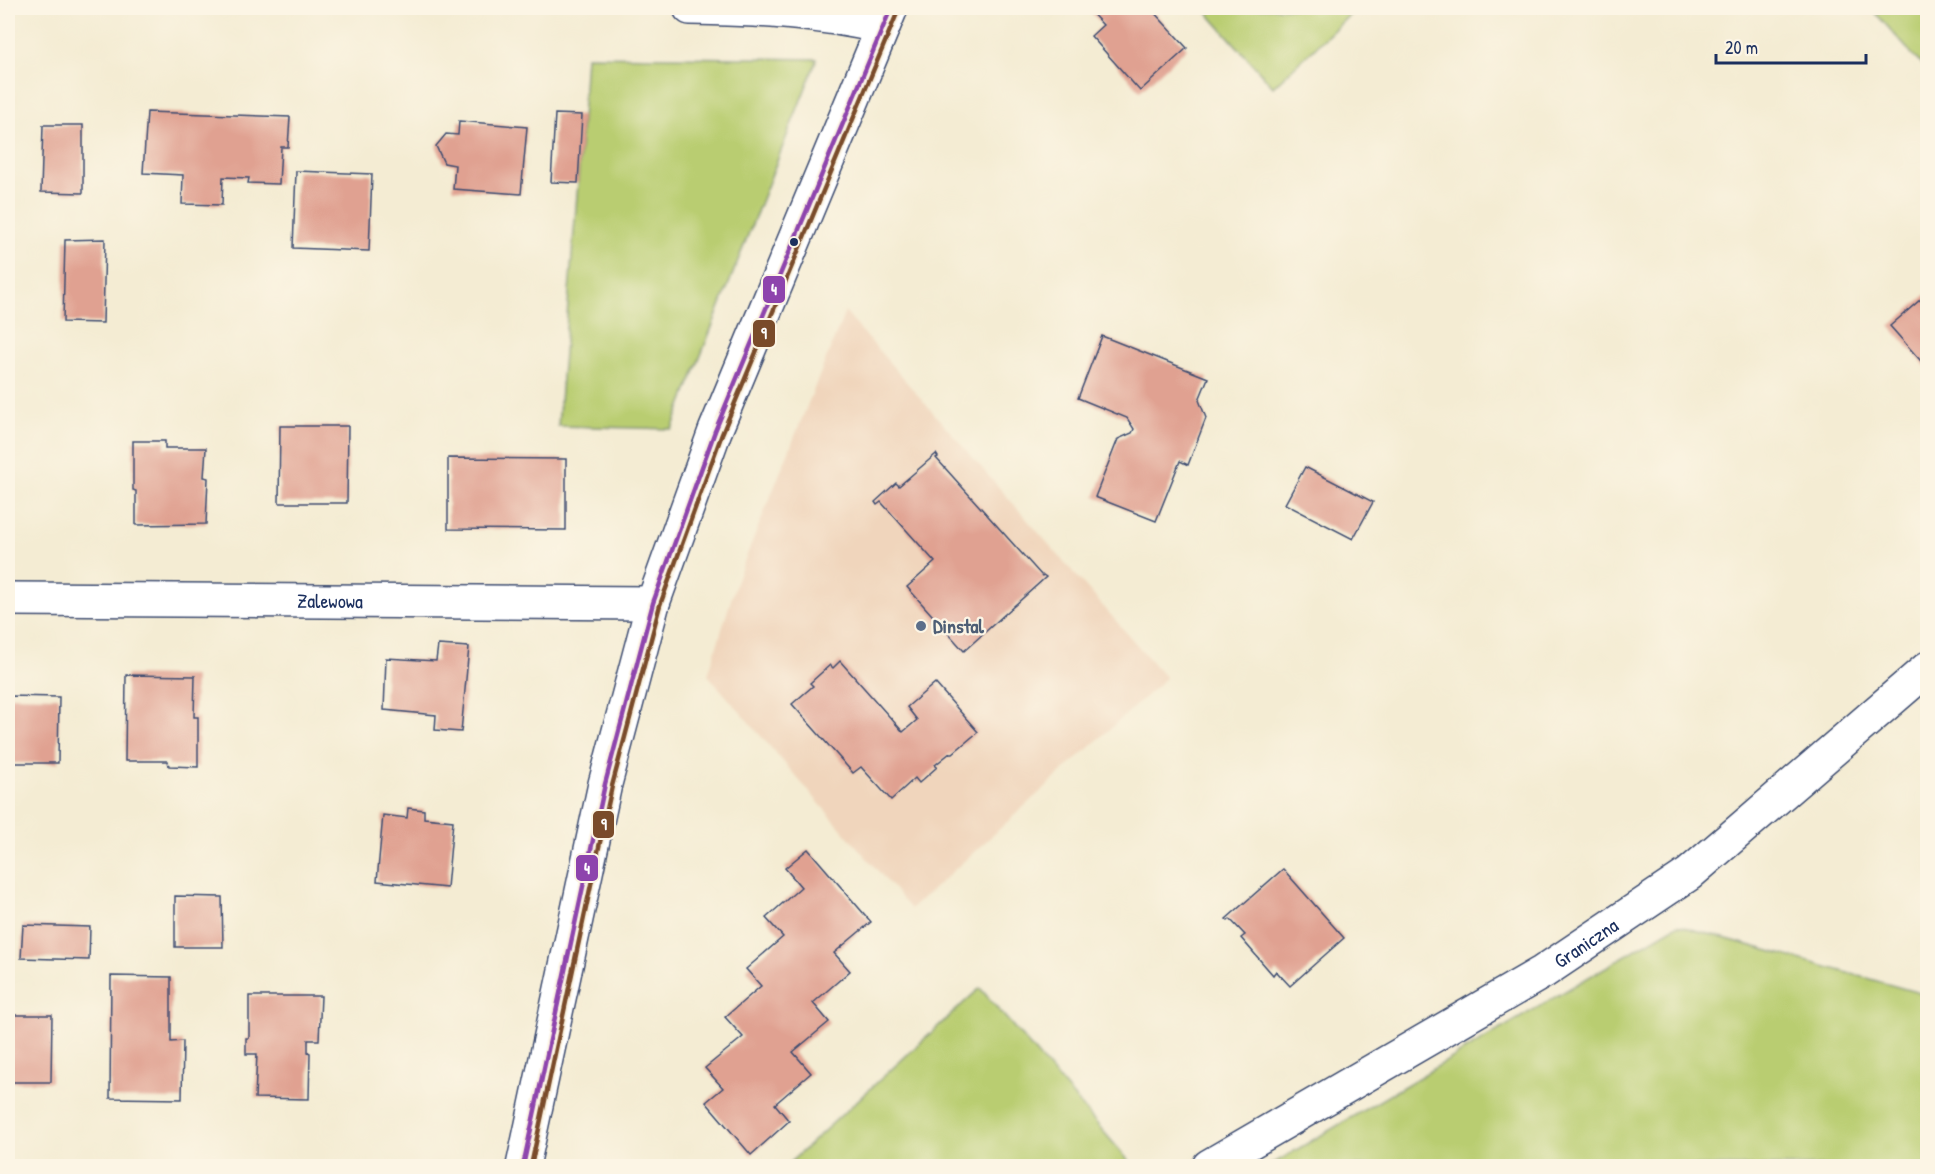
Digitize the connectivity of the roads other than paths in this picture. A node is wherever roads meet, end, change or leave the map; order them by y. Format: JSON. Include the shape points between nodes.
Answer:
{"nodes":[{"id":1,"x":690,"y":8,"type":"edge"},
{"id":2,"x":887,"y":17,"type":"edge"},
{"id":3,"x":8,"y":599,"type":"edge"},
{"id":4,"x":653,"y":603,"type":"junction"},
{"id":5,"x":1928,"y":668,"type":"edge"},
{"id":6,"x":523,"y":1167,"type":"edge"},
{"id":7,"x":1209,"y":1167,"type":"edge"}],
"edges":[{"from":1,"to":2,"type":"street"},
{"from":2,"to":4,"type":"street","via":[[715,431]]},
{"from":3,"to":4,"type":"street","name":"Zalewowa"},
{"from":4,"to":6,"type":"street","via":[[605,784]]},
{"from":5,"to":7,"type":"street","name":"Graniczna","via":[[1689,874],[1543,972]]}]}
